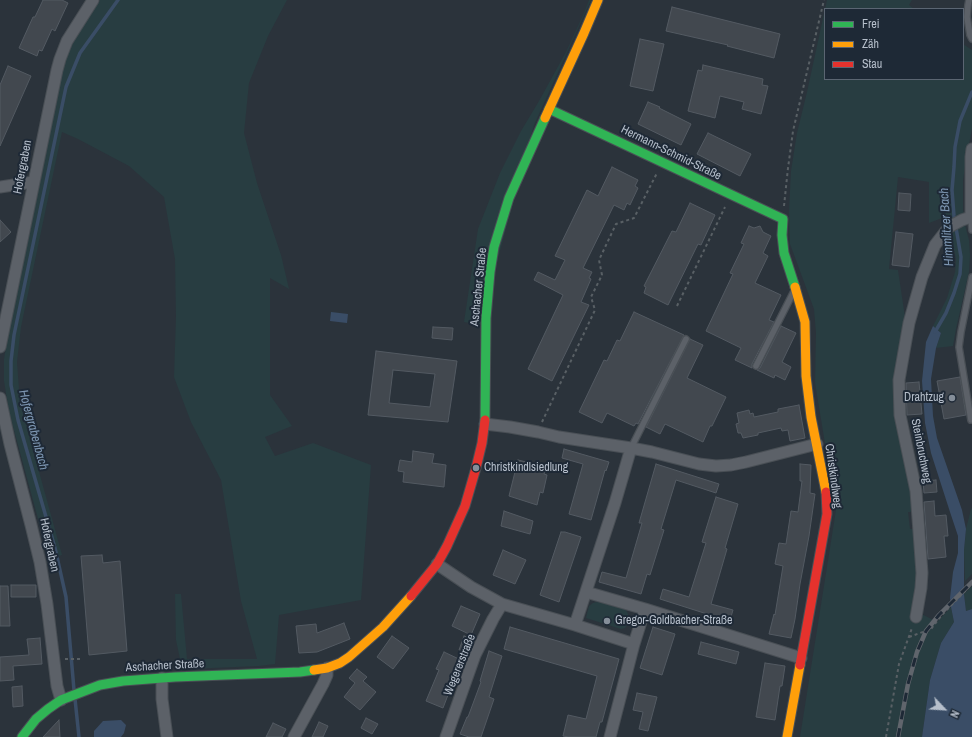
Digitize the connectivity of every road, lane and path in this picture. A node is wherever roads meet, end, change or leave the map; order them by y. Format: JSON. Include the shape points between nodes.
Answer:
{"nodes":[{"id":1,"x":93,"y":0,"type":"edge"},
{"id":2,"x":598,"y":0,"type":"edge"},
{"id":3,"x":824,"y":0,"type":"edge"},
{"id":4,"x":969,"y":0,"type":"edge"},
{"id":5,"x":972,"y":39,"type":"edge"},
{"id":6,"x":549,"y":109,"type":"junction"},
{"id":7,"x":972,"y":149,"type":"edge"},
{"id":8,"x":662,"y":163,"type":"junction"},
{"id":9,"x":33,"y":182,"type":"junction"},
{"id":10,"x":0,"y":187,"type":"edge"},
{"id":11,"x":731,"y":195,"type":"junction"},
{"id":12,"x":967,"y":218,"type":"junction"},
{"id":13,"x":783,"y":219,"type":"junction"},
{"id":14,"x":972,"y":230,"type":"edge"},
{"id":15,"x":972,"y":277,"type":"edge"},
{"id":16,"x":795,"y":289,"type":"junction"},
{"id":17,"x":677,"y":306,"type":"dead end"},
{"id":18,"x":686,"y":339,"type":"dead end"},
{"id":19,"x":0,"y":347,"type":"edge"},
{"id":20,"x":756,"y":366,"type":"dead end"},
{"id":21,"x":0,"y":398,"type":"edge"},
{"id":22,"x":971,"y":420,"type":"edge"},
{"id":23,"x":485,"y":424,"type":"junction"},
{"id":24,"x":538,"y":432,"type":"junction"},
{"id":25,"x":817,"y":444,"type":"junction"},
{"id":26,"x":631,"y":448,"type":"junction"},
{"id":27,"x":437,"y":564,"type":"junction"},
{"id":28,"x":972,"y":584,"type":"edge"},
{"id":29,"x":586,"y":592,"type":"junction"},
{"id":30,"x":502,"y":604,"type":"junction"},
{"id":31,"x":645,"y":609,"type":"junction"},
{"id":32,"x":916,"y":617,"type":"joint"},
{"id":33,"x":574,"y":625,"type":"junction"},
{"id":34,"x":909,"y":637,"type":"junction"},
{"id":35,"x":634,"y":644,"type":"junction"},
{"id":36,"x":801,"y":658,"type":"junction"},
{"id":37,"x":61,"y":659,"type":"dead end"},
{"id":38,"x":83,"y":659,"type":"dead end"},
{"id":39,"x":327,"y":668,"type":"junction"},
{"id":40,"x":162,"y":678,"type":"junction"},
{"id":41,"x":61,"y":700,"type":"junction"},
{"id":42,"x":22,"y":737,"type":"edge"},
{"id":43,"x":167,"y":737,"type":"edge"},
{"id":44,"x":294,"y":737,"type":"edge"},
{"id":45,"x":446,"y":737,"type":"edge"},
{"id":46,"x":610,"y":737,"type":"edge"},
{"id":47,"x":786,"y":737,"type":"edge"},
{"id":48,"x":886,"y":737,"type":"edge"}],
"edges":[{"from":1,"to":9,"type":"street","name":"Hofergraben","via":[[67,41],[60,59]]},
{"from":2,"to":6,"type":"street","name":"Aschacher Straße"},
{"from":3,"to":13,"type":"path","via":[[793,131]]},
{"from":4,"to":5,"type":"lane","via":[[967,17]]},
{"from":6,"to":8,"type":"street","name":"Hermann-Schmid-Straße"},
{"from":6,"to":23,"type":"street","name":"Aschacher Straße","via":[[509,198],[494,247],[486,318]]},
{"from":7,"to":12,"type":"street"},
{"from":8,"to":11,"type":"street","name":"Hermann-Schmid-Straße"},
{"from":8,"to":24,"type":"path","via":[[634,218],[616,224],[599,260],[602,274],[591,297],[595,310]]},
{"from":9,"to":10,"type":"street"},
{"from":9,"to":19,"type":"street","name":"Hofergraben"},
{"from":11,"to":13,"type":"street","name":"Hermann-Schmid-Straße"},
{"from":11,"to":17,"type":"path"},
{"from":12,"to":14,"type":"lane"},
{"from":12,"to":32,"type":"street","name":"Steinbruchweg","via":[[949,227],[935,245],[922,277],[909,323],[899,380],[900,415],[916,491],[922,573]]},
{"from":13,"to":16,"type":"street","name":"Christkindlweg","via":[[784,253]]},
{"from":15,"to":22,"type":"lane","via":[[959,347]]},
{"from":16,"to":20,"type":"lane"},
{"from":16,"to":25,"type":"street","name":"Christkindlweg","via":[[805,322],[806,376]]},
{"from":18,"to":26,"type":"lane"},
{"from":21,"to":41,"type":"street","name":"Hofergraben","via":[[40,562]]},
{"from":23,"to":24,"type":"street"},
{"from":23,"to":27,"type":"street","name":"Aschacher Straße","via":[[465,506]]},
{"from":24,"to":26,"type":"street"},
{"from":25,"to":26,"type":"street","via":[[746,462],[716,466]]},
{"from":25,"to":36,"type":"street","name":"Christkindlweg","via":[[826,492],[827,514]]},
{"from":26,"to":29,"type":"street"},
{"from":27,"to":30,"type":"street"},
{"from":27,"to":39,"type":"street","name":"Aschacher Straße","via":[[383,627],[349,657]]},
{"from":28,"to":34,"type":"path","via":[[931,629]]},
{"from":29,"to":31,"type":"street"},
{"from":29,"to":33,"type":"street"},
{"from":30,"to":33,"type":"street"},
{"from":30,"to":45,"type":"street","name":"Wegererstraße","via":[[475,655]]},
{"from":31,"to":35,"type":"street"},
{"from":31,"to":36,"type":"street"},
{"from":32,"to":34,"type":"path"},
{"from":33,"to":35,"type":"street"},
{"from":34,"to":48,"type":"path","via":[[899,664]]},
{"from":35,"to":46,"type":"street"},
{"from":36,"to":47,"type":"street","name":"Christkindlweg"},
{"from":37,"to":38,"type":"path"},
{"from":39,"to":40,"type":"street","name":"Aschacher Straße","via":[[279,673]]},
{"from":39,"to":44,"type":"street","via":[[324,684]]},
{"from":40,"to":41,"type":"street","name":"Aschacher Straße","via":[[100,685]]},
{"from":40,"to":43,"type":"street"},
{"from":41,"to":42,"type":"street","name":"Aschacher Straße","via":[[36,720]]}]}
